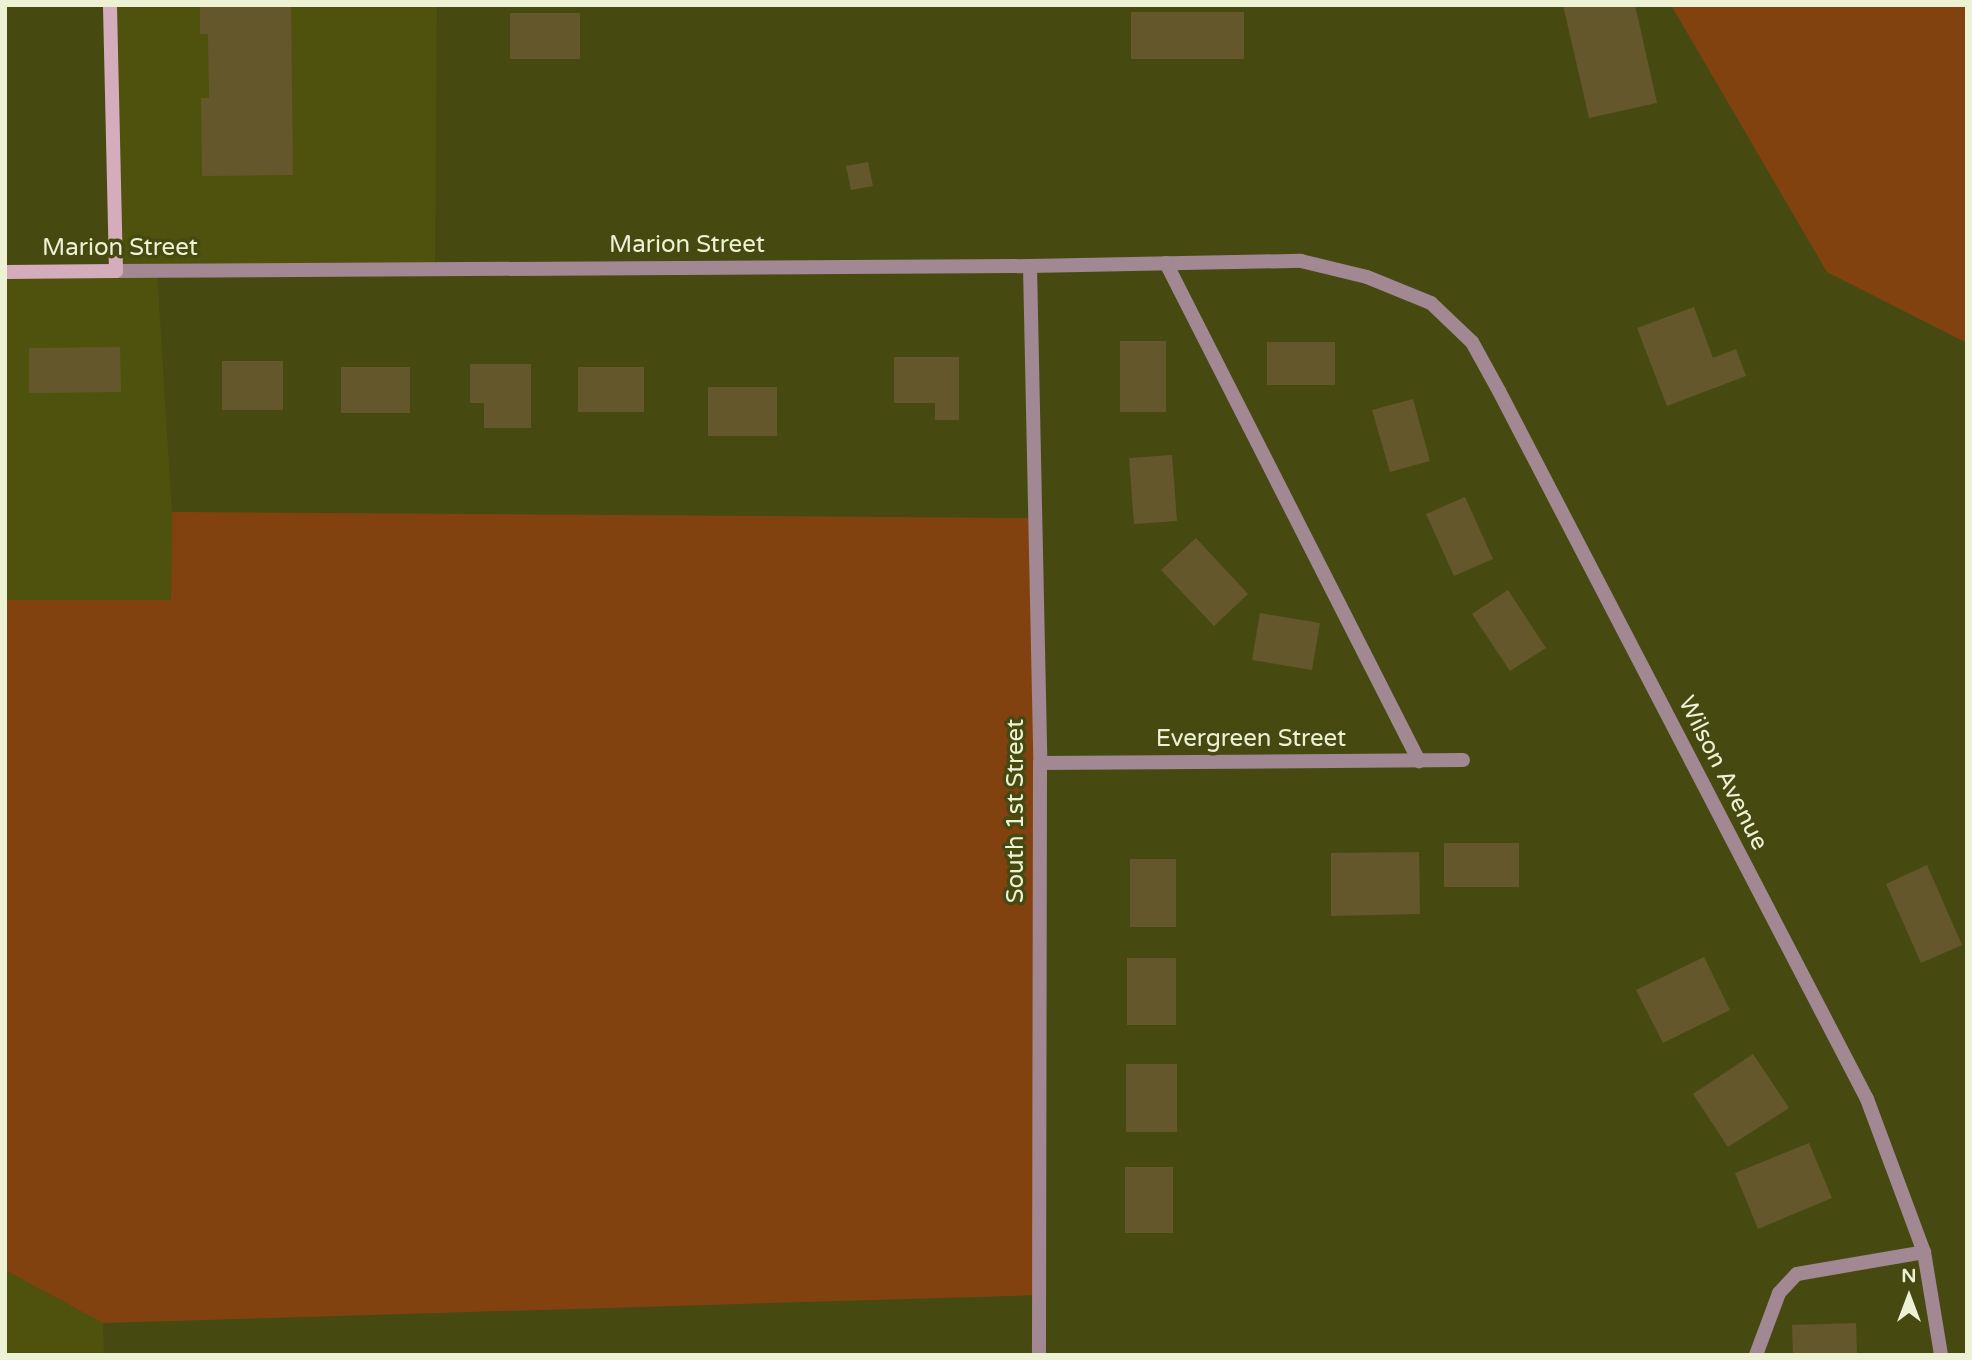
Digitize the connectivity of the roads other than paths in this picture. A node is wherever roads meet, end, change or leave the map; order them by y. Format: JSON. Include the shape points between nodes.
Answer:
{"nodes":[{"id":1,"x":110,"y":5,"type":"edge"},
{"id":2,"x":1166,"y":263,"type":"junction"},
{"id":3,"x":1030,"y":266,"type":"junction"},
{"id":4,"x":116,"y":271,"type":"junction"},
{"id":5,"x":5,"y":272,"type":"edge"},
{"id":6,"x":1367,"y":277,"type":"joint"},
{"id":7,"x":1463,"y":760,"type":"dead end"},
{"id":8,"x":1419,"y":761,"type":"junction"},
{"id":9,"x":1040,"y":763,"type":"junction"},
{"id":10,"x":1924,"y":1252,"type":"junction"},
{"id":11,"x":1039,"y":1355,"type":"edge"},
{"id":12,"x":1756,"y":1355,"type":"edge"},
{"id":13,"x":1941,"y":1355,"type":"edge"}],
"edges":[{"from":1,"to":4,"type":"street"},
{"from":2,"to":3,"type":"street","name":"Marion Street"},
{"from":2,"to":6,"type":"street","name":"Marion Street","via":[[1301,261]]},
{"from":2,"to":8,"type":"street"},
{"from":3,"to":4,"type":"street","name":"Marion Street"},
{"from":3,"to":9,"type":"street","name":"South 1st Street"},
{"from":4,"to":5,"type":"street","name":"Marion Street"},
{"from":6,"to":10,"type":"street","name":"Wilson Avenue","via":[[1431,303],[1472,342],[1867,1099]]},
{"from":7,"to":8,"type":"street","name":"Evergreen Street"},
{"from":8,"to":9,"type":"street","name":"Evergreen Street"},
{"from":9,"to":11,"type":"street","name":"South 1st Street"},
{"from":10,"to":12,"type":"street","via":[[1797,1274],[1779,1293]]},
{"from":10,"to":13,"type":"street","name":"Wilson Avenue"}]}
